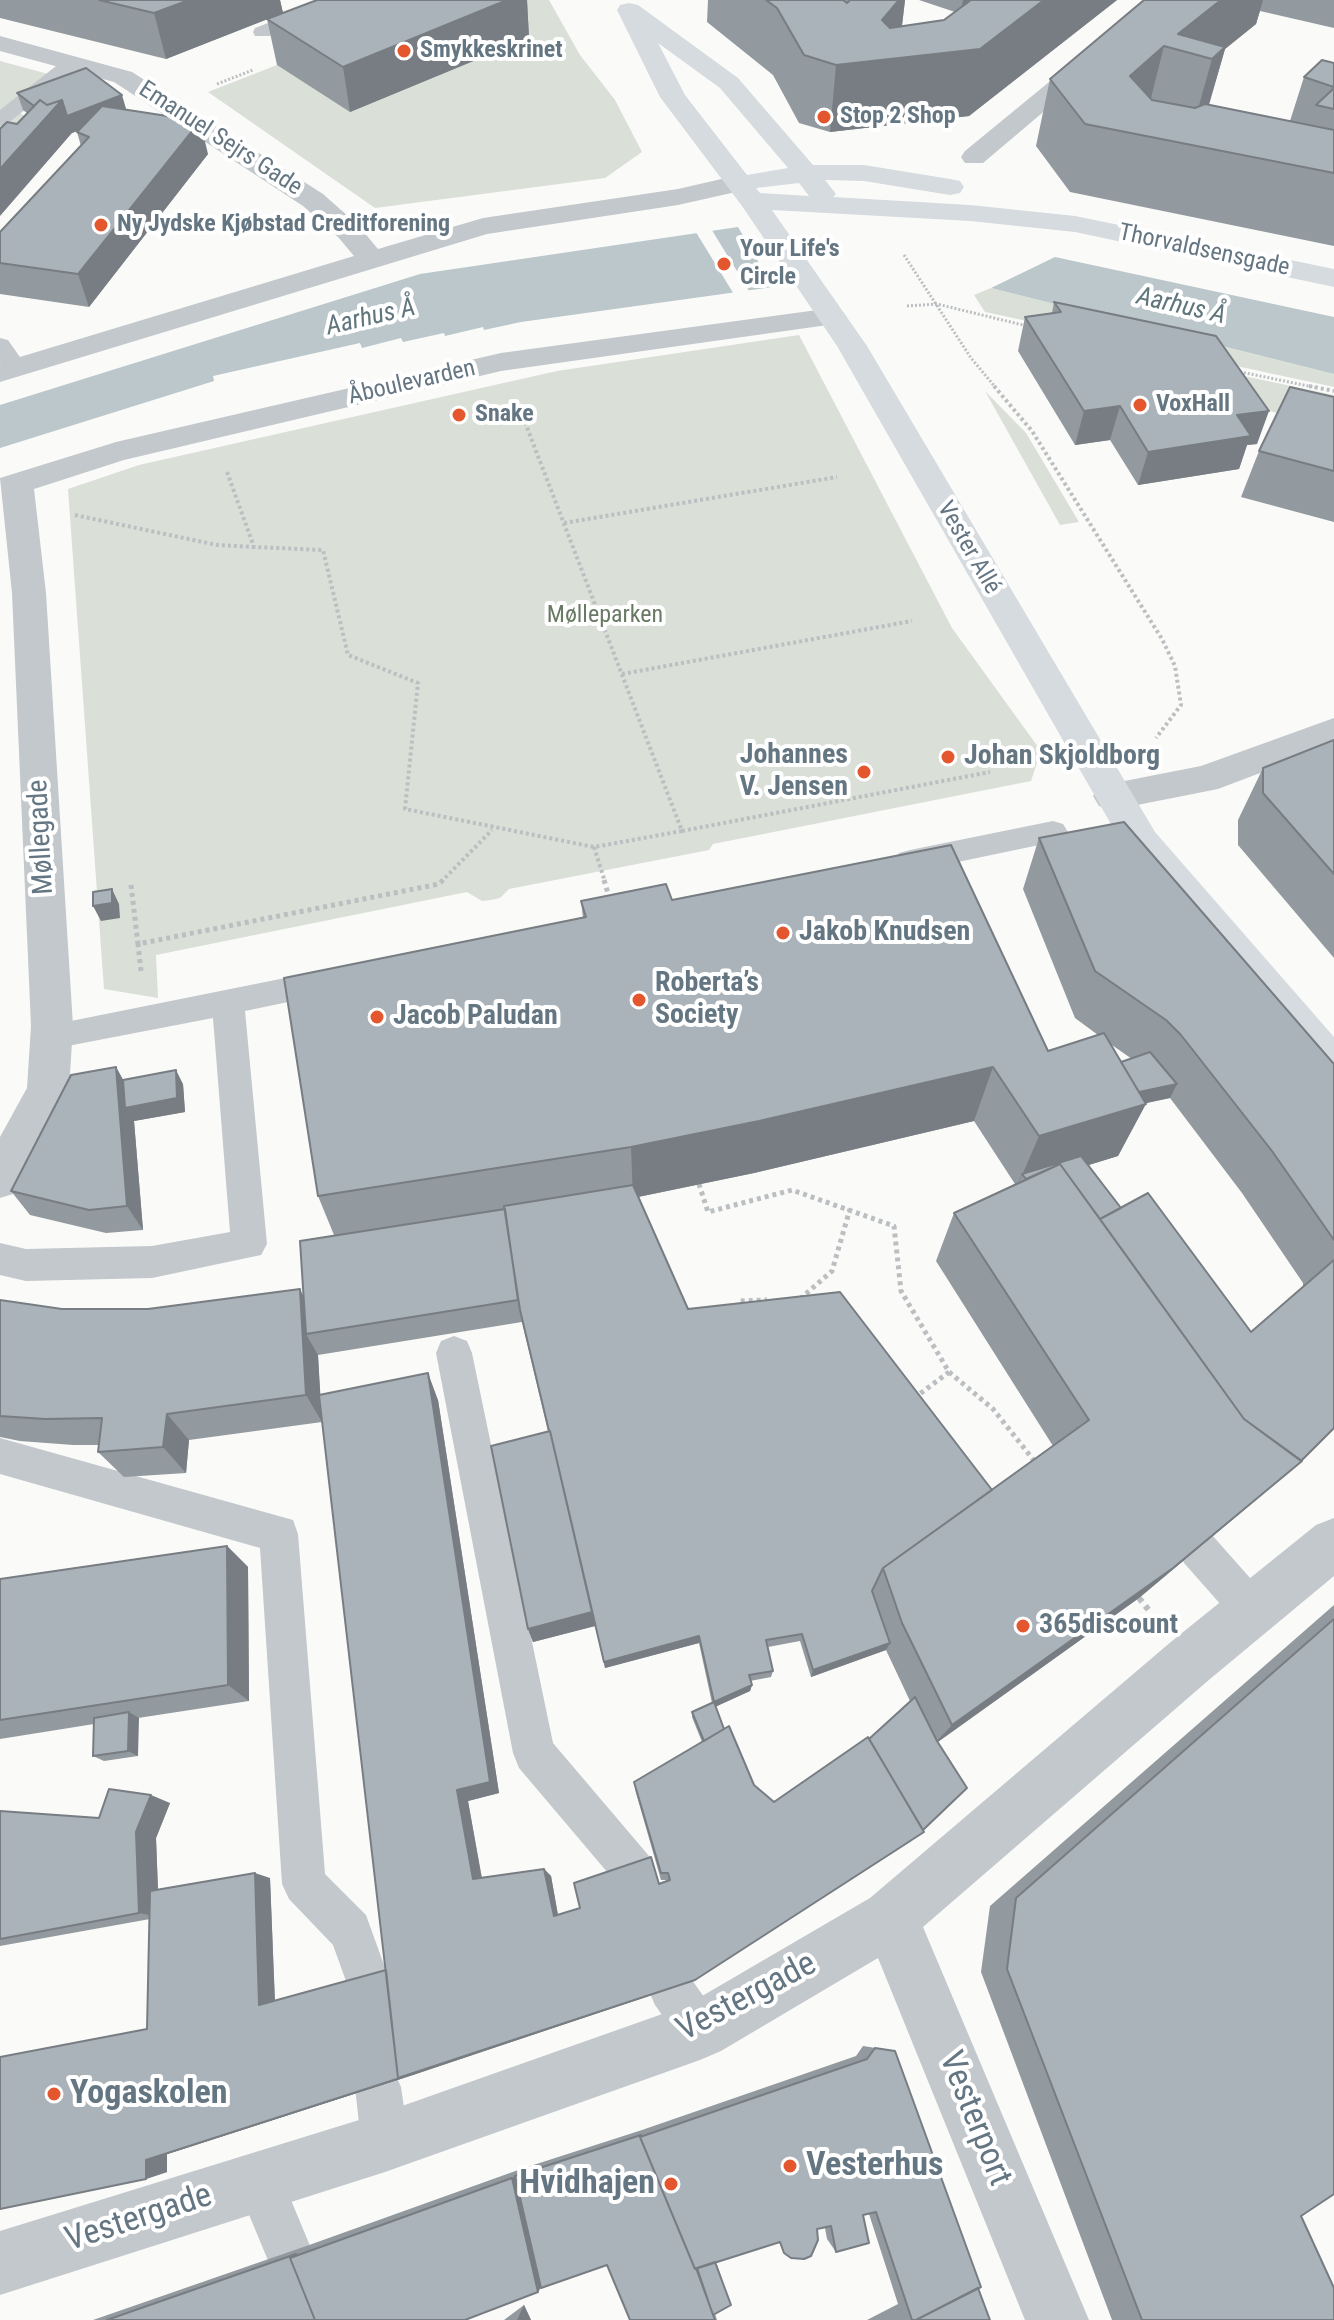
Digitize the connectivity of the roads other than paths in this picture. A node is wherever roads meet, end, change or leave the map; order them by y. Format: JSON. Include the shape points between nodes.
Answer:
{"nodes":[{"id":1,"x":345,"y":0,"type":"edge"},
{"id":2,"x":1164,"y":0,"type":"edge"},
{"id":3,"x":622,"y":5,"type":"edge"},
{"id":4,"x":308,"y":6,"type":"edge"},
{"id":5,"x":262,"y":32,"type":"dead end"},
{"id":6,"x":0,"y":43,"type":"edge"},
{"id":7,"x":72,"y":63,"type":"junction"},
{"id":8,"x":176,"y":109,"type":"junction"},
{"id":9,"x":149,"y":119,"type":"edge"},
{"id":10,"x":0,"y":120,"type":"edge"},
{"id":11,"x":974,"y":157,"type":"dead end"},
{"id":12,"x":806,"y":174,"type":"junction"},
{"id":13,"x":746,"y":192,"type":"junction"},
{"id":14,"x":830,"y":204,"type":"junction"},
{"id":15,"x":1075,"y":224,"type":"junction"},
{"id":16,"x":371,"y":259,"type":"junction"},
{"id":17,"x":1334,"y":278,"type":"edge"},
{"id":18,"x":832,"y":317,"type":"junction"},
{"id":19,"x":5,"y":362,"type":"edge"},
{"id":20,"x":8,"y":486,"type":"edge"},
{"id":21,"x":1334,"y":731,"type":"edge"},
{"id":22,"x":1112,"y":796,"type":"junction"},
{"id":23,"x":1053,"y":832,"type":"edge"},
{"id":24,"x":883,"y":867,"type":"edge"},
{"id":25,"x":352,"y":977,"type":"edge"},
{"id":26,"x":228,"y":1003,"type":"junction"},
{"id":27,"x":52,"y":1036,"type":"junction"},
{"id":28,"x":1334,"y":1067,"type":"edge"},
{"id":29,"x":0,"y":1179,"type":"edge"},
{"id":30,"x":0,"y":1259,"type":"edge"},
{"id":31,"x":454,"y":1353,"type":"dead end"},
{"id":32,"x":0,"y":1456,"type":"edge"},
{"id":33,"x":1198,"y":1549,"type":"edge"},
{"id":34,"x":1329,"y":1558,"type":"edge"},
{"id":35,"x":1252,"y":1610,"type":"junction"},
{"id":36,"x":634,"y":1871,"type":"edge"},
{"id":37,"x":890,"y":1918,"type":"junction"},
{"id":38,"x":367,"y":1979,"type":"edge"},
{"id":39,"x":259,"y":2181,"type":"junction"},
{"id":40,"x":289,"y":2253,"type":"edge"},
{"id":41,"x":0,"y":2263,"type":"edge"},
{"id":42,"x":1057,"y":2320,"type":"edge"}],
"edges":[{"from":1,"to":4,"type":"lane"},
{"from":2,"to":11,"type":"street"},
{"from":3,"to":12,"type":"street","name":"Vester Allé","via":[[729,83]]},
{"from":3,"to":13,"type":"street","name":"Vester Allé","via":[[673,97]]},
{"from":4,"to":5,"type":"lane"},
{"from":6,"to":7,"type":"street","name":"Emanuel Sejrs Gade"},
{"from":7,"to":8,"type":"street","name":"Emanuel Sejrs Gade","via":[[123,77]]},
{"from":7,"to":10,"type":"lane"},
{"from":8,"to":9,"type":"lane"},
{"from":8,"to":16,"type":"street","name":"Emanuel Sejrs Gade","via":[[313,200]]},
{"from":12,"to":13,"type":"street","name":"Thorvaldsensgade"},
{"from":12,"to":14,"type":"street","name":"Vester Allé"},
{"from":12,"to":15,"type":"street","name":"Thorvaldsensgade","via":[[864,173],[999,195]]},
{"from":13,"to":14,"type":"street","name":"Thorvaldsensgade"},
{"from":13,"to":16,"type":"street","via":[[503,222]]},
{"from":13,"to":18,"type":"street","name":"Vester Allé"},
{"from":14,"to":15,"type":"street","name":"Thorvaldsensgade"},
{"from":15,"to":17,"type":"street","name":"Thorvaldsensgade"},
{"from":16,"to":19,"type":"street"},
{"from":18,"to":20,"type":"street","name":"Åboulevarden","via":[[501,362],[116,452]]},
{"from":18,"to":22,"type":"street","name":"Vester Allé"},
{"from":20,"to":27,"type":"street","name":"Møllegade","via":[[29,593]]},
{"from":21,"to":22,"type":"street","via":[[1205,779]]},
{"from":22,"to":28,"type":"street","name":"Vester Allé","via":[[1159,866]]},
{"from":23,"to":24,"type":"lane","via":[[950,868]]},
{"from":25,"to":26,"type":"lane"},
{"from":26,"to":27,"type":"lane"},
{"from":26,"to":30,"type":"lane","via":[[249,1244],[152,1262],[26,1265]]},
{"from":27,"to":29,"type":"street","name":"Møllegade","via":[[48,1090]]},
{"from":31,"to":36,"type":"lane","via":[[534,1753]]},
{"from":32,"to":38,"type":"lane","via":[[279,1534],[304,1884],[350,1931]]},
{"from":33,"to":35,"type":"lane"},
{"from":34,"to":35,"type":"street","name":"Vestergade"},
{"from":35,"to":37,"type":"street","name":"Vestergade"},
{"from":37,"to":39,"type":"street","name":"Vestergade","via":[[686,2010],[382,2114]]},
{"from":37,"to":42,"type":"street","name":"Vesterport"},
{"from":39,"to":40,"type":"lane"},
{"from":39,"to":41,"type":"street","name":"Vestergade"}]}
